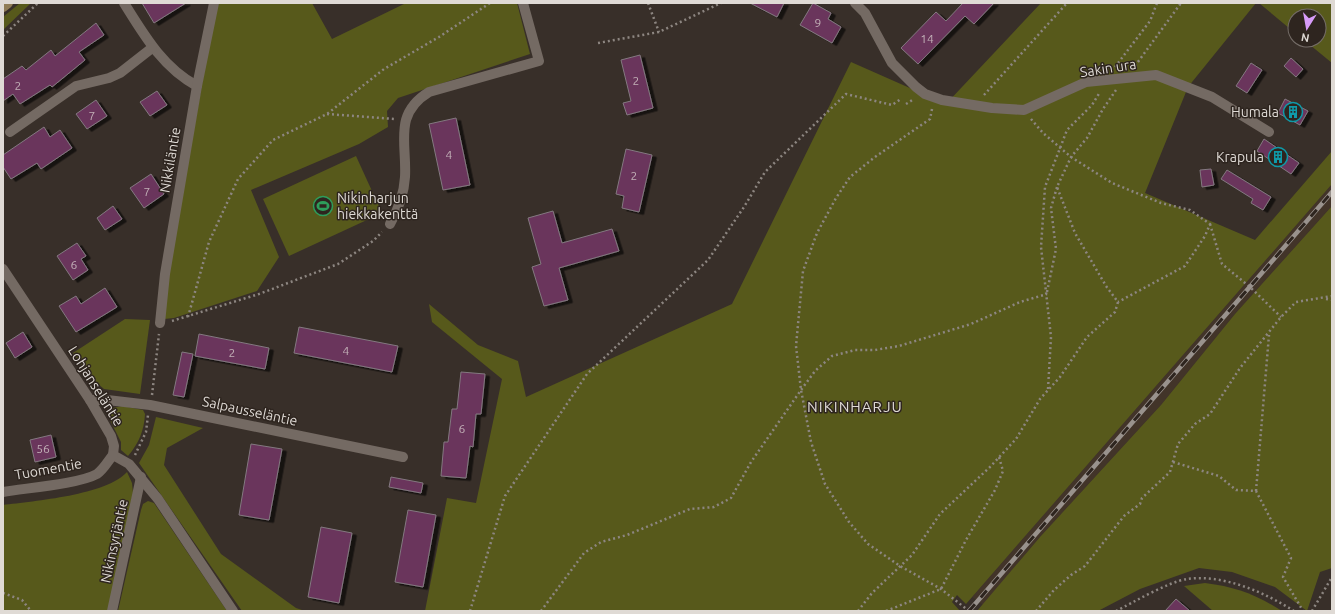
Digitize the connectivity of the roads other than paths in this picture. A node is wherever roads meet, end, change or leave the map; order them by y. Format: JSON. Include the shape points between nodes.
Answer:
{"nodes":[{"id":1,"x":8,"y":3,"type":"edge"},
{"id":2,"x":124,"y":3,"type":"edge"},
{"id":3,"x":214,"y":3,"type":"edge"},
{"id":4,"x":523,"y":3,"type":"edge"},
{"id":5,"x":855,"y":3,"type":"edge"},
{"id":6,"x":3,"y":7,"type":"edge"},
{"id":7,"x":152,"y":48,"type":"junction"},
{"id":8,"x":197,"y":86,"type":"junction"},
{"id":9,"x":10,"y":132,"type":"dead end"},
{"id":10,"x":1269,"y":132,"type":"dead end"},
{"id":11,"x":390,"y":224,"type":"road end"},
{"id":12,"x":3,"y":269,"type":"edge"},
{"id":13,"x":160,"y":323,"type":"road end"},
{"id":14,"x":90,"y":400,"type":"junction"},
{"id":15,"x":113,"y":455,"type":"junction"},
{"id":16,"x":403,"y":457,"type":"dead end"},
{"id":17,"x":141,"y":477,"type":"junction"},
{"id":18,"x":3,"y":492,"type":"edge"},
{"id":19,"x":112,"y":611,"type":"edge"},
{"id":20,"x":233,"y":611,"type":"edge"}],
"edges":[{"from":1,"to":6,"type":"main road"},
{"from":2,"to":7,"type":"street"},
{"from":3,"to":8,"type":"street","name":"Nikkiläntie"},
{"from":4,"to":11,"type":"street","via":[[539,61],[429,92],[418,98],[406,119],[402,137],[405,178],[399,208]]},
{"from":5,"to":10,"type":"street","name":"Sakin ura","via":[[865,13],[892,63],[925,94],[942,100],[1024,110],[1086,82],[1156,75],[1212,97]]},
{"from":7,"to":8,"type":"street","via":[[186,81]]},
{"from":7,"to":9,"type":"street","via":[[120,73],[76,86]]},
{"from":8,"to":13,"type":"street","name":"Nikkiläntie","via":[[165,274]]},
{"from":12,"to":14,"type":"street","name":"Lohjanseläntie"},
{"from":14,"to":15,"type":"street","name":"Lohjanseläntie","via":[[111,436]]},
{"from":14,"to":16,"type":"street","name":"Salpausseläntie","via":[[150,405]]},
{"from":15,"to":17,"type":"street","via":[[129,464]]},
{"from":15,"to":18,"type":"street","name":"Tuomentie","via":[[97,473],[80,480]]},
{"from":17,"to":19,"type":"street","name":"Nikinsyrjäntie"},
{"from":17,"to":20,"type":"street"}]}
